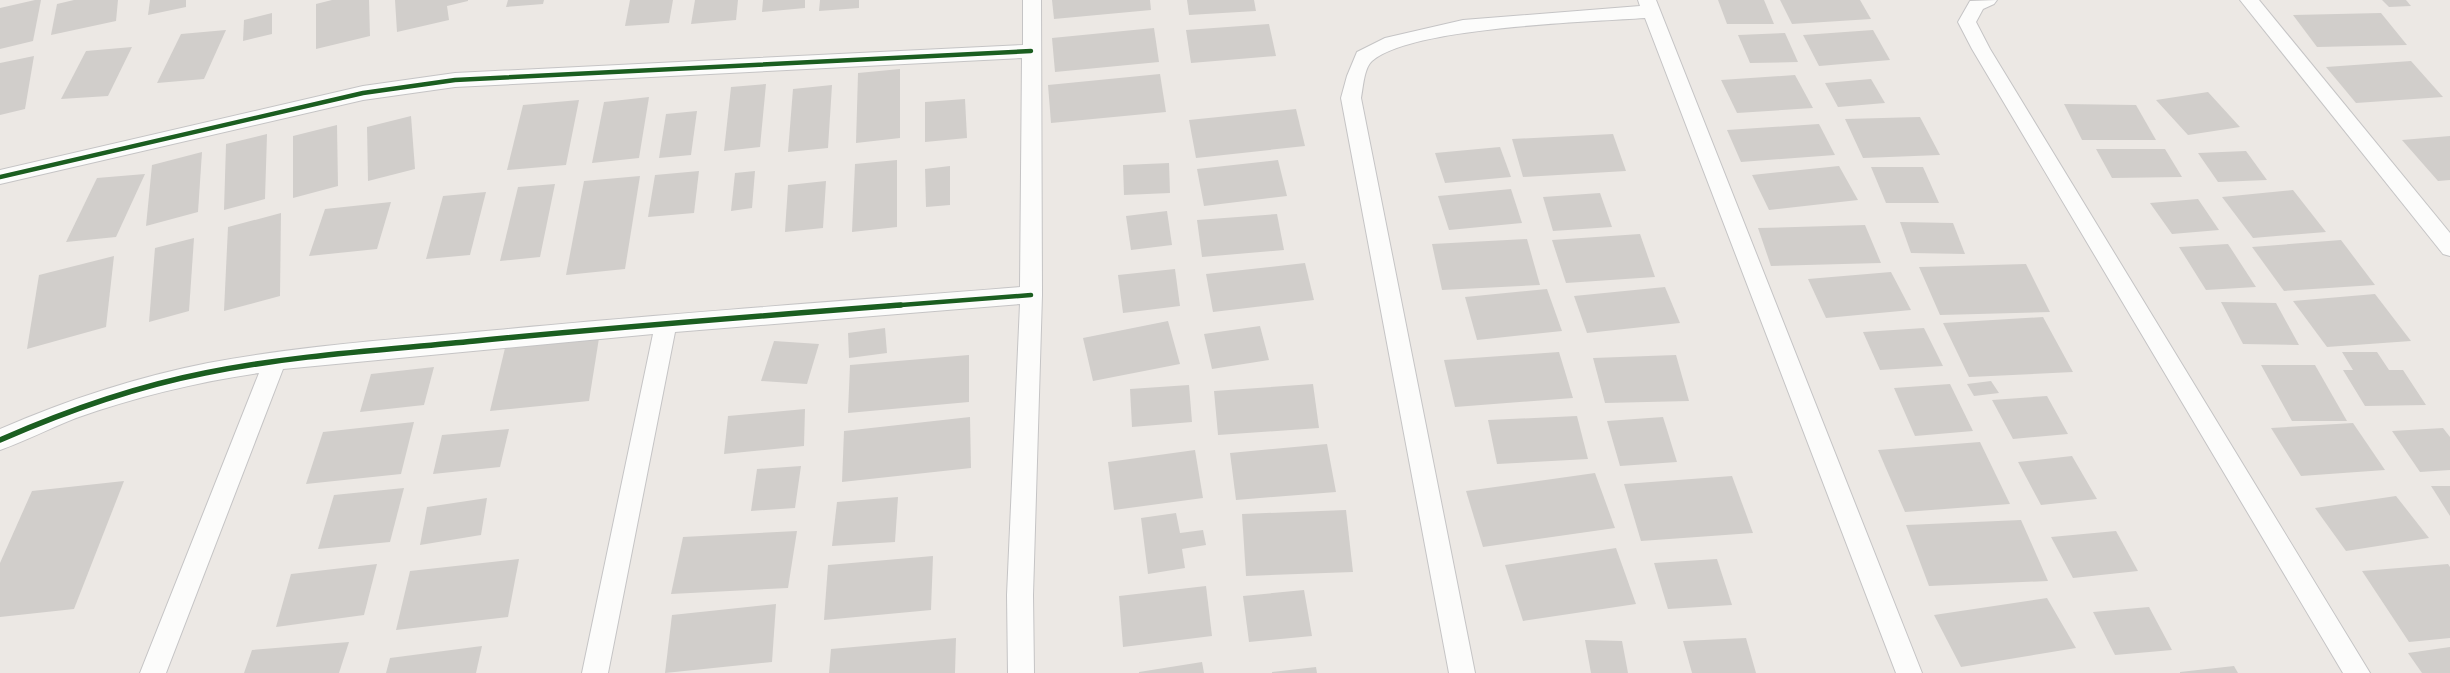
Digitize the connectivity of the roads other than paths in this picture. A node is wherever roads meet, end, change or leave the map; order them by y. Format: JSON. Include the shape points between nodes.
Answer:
{"nodes":[{"id":1,"x":1032,"y":0,"type":"edge"},
{"id":2,"x":1988,"y":0,"type":"edge"},
{"id":3,"x":2249,"y":0,"type":"edge"},
{"id":4,"x":1649,"y":6,"type":"edge"},
{"id":5,"x":1031,"y":51,"type":"junction"},
{"id":6,"x":0,"y":177,"type":"edge"},
{"id":7,"x":2450,"y":248,"type":"edge"},
{"id":8,"x":1031,"y":295,"type":"junction"},
{"id":9,"x":666,"y":322,"type":"junction"},
{"id":10,"x":275,"y":361,"type":"junction"},
{"id":11,"x":0,"y":440,"type":"edge"},
{"id":12,"x":153,"y":673,"type":"edge"},
{"id":13,"x":595,"y":673,"type":"edge"},
{"id":14,"x":1021,"y":673,"type":"edge"},
{"id":15,"x":1462,"y":673,"type":"edge"},
{"id":16,"x":1909,"y":673,"type":"edge"},
{"id":17,"x":2357,"y":673,"type":"edge"}],
"edges":[{"from":1,"to":5,"type":"street"},
{"from":2,"to":17,"type":"street","via":[[1976,5],[1967,22],[1981,50]]},
{"from":3,"to":7,"type":"street"},
{"from":4,"to":15,"type":"street","via":[[1427,32],[1392,42],[1364,57],[1356,76],[1351,98]]},
{"from":4,"to":16,"type":"street"},
{"from":5,"to":6,"type":"street","via":[[455,80],[411,85],[363,93]]},
{"from":5,"to":8,"type":"street"},
{"from":8,"to":9,"type":"street"},
{"from":8,"to":14,"type":"street","via":[[1020,595]]},
{"from":9,"to":10,"type":"street"},
{"from":9,"to":13,"type":"street"},
{"from":10,"to":11,"type":"street","via":[[184,378],[108,398],[42,420]]},
{"from":10,"to":12,"type":"street"}]}
